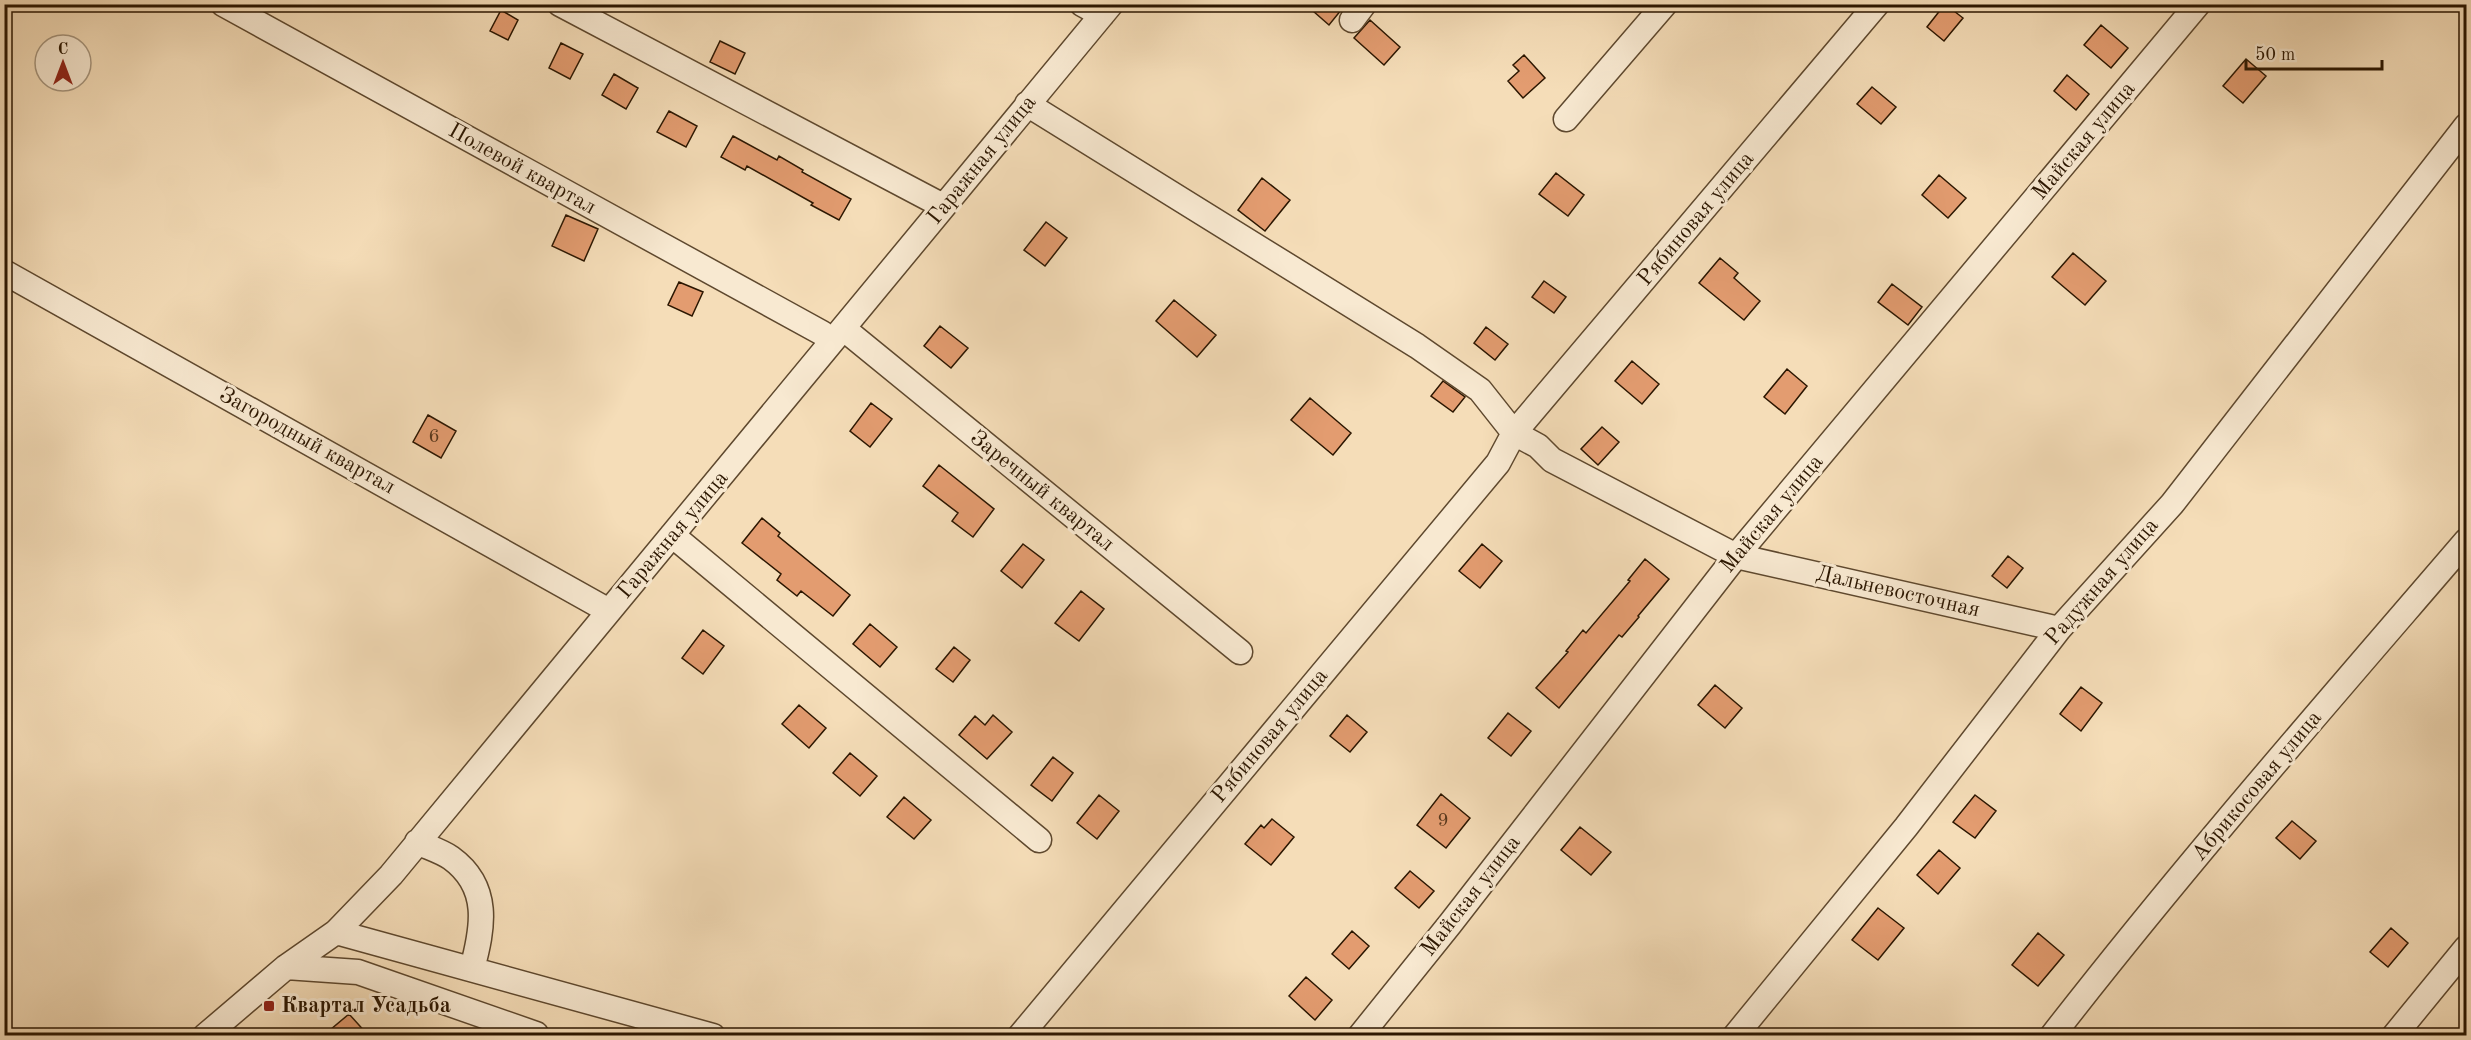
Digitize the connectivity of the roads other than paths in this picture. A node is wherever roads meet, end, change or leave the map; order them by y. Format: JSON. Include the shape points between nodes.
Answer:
{"nodes":[{"id":1,"x":223,"y":4,"type":"edge"},
{"id":2,"x":560,"y":4,"type":"edge"},
{"id":3,"x":1665,"y":4,"type":"edge"},
{"id":4,"x":1877,"y":4,"type":"edge"},
{"id":5,"x":2198,"y":4,"type":"edge"},
{"id":6,"x":1098,"y":8,"type":"edge"},
{"id":7,"x":1027,"y":104,"type":"junction"},
{"id":8,"x":1566,"y":119,"type":"dead end"},
{"id":9,"x":2466,"y":126,"type":"edge"},
{"id":10,"x":943,"y":206,"type":"junction"},
{"id":11,"x":4,"y":272,"type":"edge"},
{"id":12,"x":833,"y":331,"type":"junction"},
{"id":13,"x":1514,"y":433,"type":"junction"},
{"id":14,"x":672,"y":535,"type":"junction"},
{"id":15,"x":2466,"y":541,"type":"edge"},
{"id":16,"x":1736,"y":556,"type":"junction"},
{"id":17,"x":609,"y":611,"type":"junction"},
{"id":18,"x":2059,"y":629,"type":"junction"},
{"id":19,"x":1240,"y":652,"type":"dead end"},
{"id":20,"x":1039,"y":840,"type":"dead end"},
{"id":21,"x":417,"y":842,"type":"junction"},
{"id":22,"x":336,"y":932,"type":"junction"},
{"id":23,"x":2466,"y":948,"type":"edge"},
{"id":24,"x":286,"y":967,"type":"junction"},
{"id":25,"x":472,"y":969,"type":"junction"},
{"id":26,"x":536,"y":1034,"type":"edge"},
{"id":27,"x":205,"y":1035,"type":"edge"},
{"id":28,"x":713,"y":1035,"type":"edge"},
{"id":29,"x":1020,"y":1035,"type":"edge"},
{"id":30,"x":1360,"y":1035,"type":"edge"},
{"id":31,"x":1735,"y":1035,"type":"edge"},
{"id":32,"x":2052,"y":1035,"type":"edge"},
{"id":33,"x":2394,"y":1035,"type":"edge"}],
"edges":[{"from":1,"to":12,"type":"street","name":"Полевой квартал"},
{"from":2,"to":10,"type":"street"},
{"from":3,"to":8,"type":"street"},
{"from":4,"to":13,"type":"street","name":"Рябиновая улица"},
{"from":5,"to":16,"type":"street","name":"Майская улица"},
{"from":6,"to":7,"type":"street","name":"Гаражная улица"},
{"from":7,"to":10,"type":"street","name":"Гаражная улица"},
{"from":7,"to":13,"type":"street","via":[[1417,346],[1480,390]]},
{"from":9,"to":18,"type":"street","name":"Радужная улица","via":[[2172,504]]},
{"from":10,"to":12,"type":"street","name":"Гаражная улица"},
{"from":11,"to":17,"type":"street","name":"Загородный квартал"},
{"from":12,"to":14,"type":"street","name":"Гаражная улица"},
{"from":12,"to":19,"type":"street","name":"Заречный квартал"},
{"from":13,"to":16,"type":"street","via":[[1538,446],[1552,460]]},
{"from":13,"to":29,"type":"street","name":"Рябиновая улица","via":[[1491,472]]},
{"from":14,"to":17,"type":"street","name":"Гаражная улица"},
{"from":14,"to":20,"type":"street"},
{"from":15,"to":32,"type":"street","name":"Абрикосовая улица"},
{"from":16,"to":18,"type":"street","name":"Дальневосточная"},
{"from":16,"to":30,"type":"street","name":"Майская улица"},
{"from":17,"to":21,"type":"street","name":"Гаражная улица"},
{"from":18,"to":31,"type":"street","name":"Радужная улица","via":[[1906,827]]},
{"from":21,"to":22,"type":"street","name":"Гаражная улица"},
{"from":21,"to":25,"type":"street","via":[[450,857],[471,878],[482,906]]},
{"from":22,"to":24,"type":"street","name":"Гаражная улица"},
{"from":22,"to":25,"type":"street"},
{"from":23,"to":33,"type":"street"},
{"from":24,"to":26,"type":"street","via":[[358,972]]},
{"from":24,"to":27,"type":"street","name":"Гаражная улица"},
{"from":25,"to":28,"type":"street"}]}
